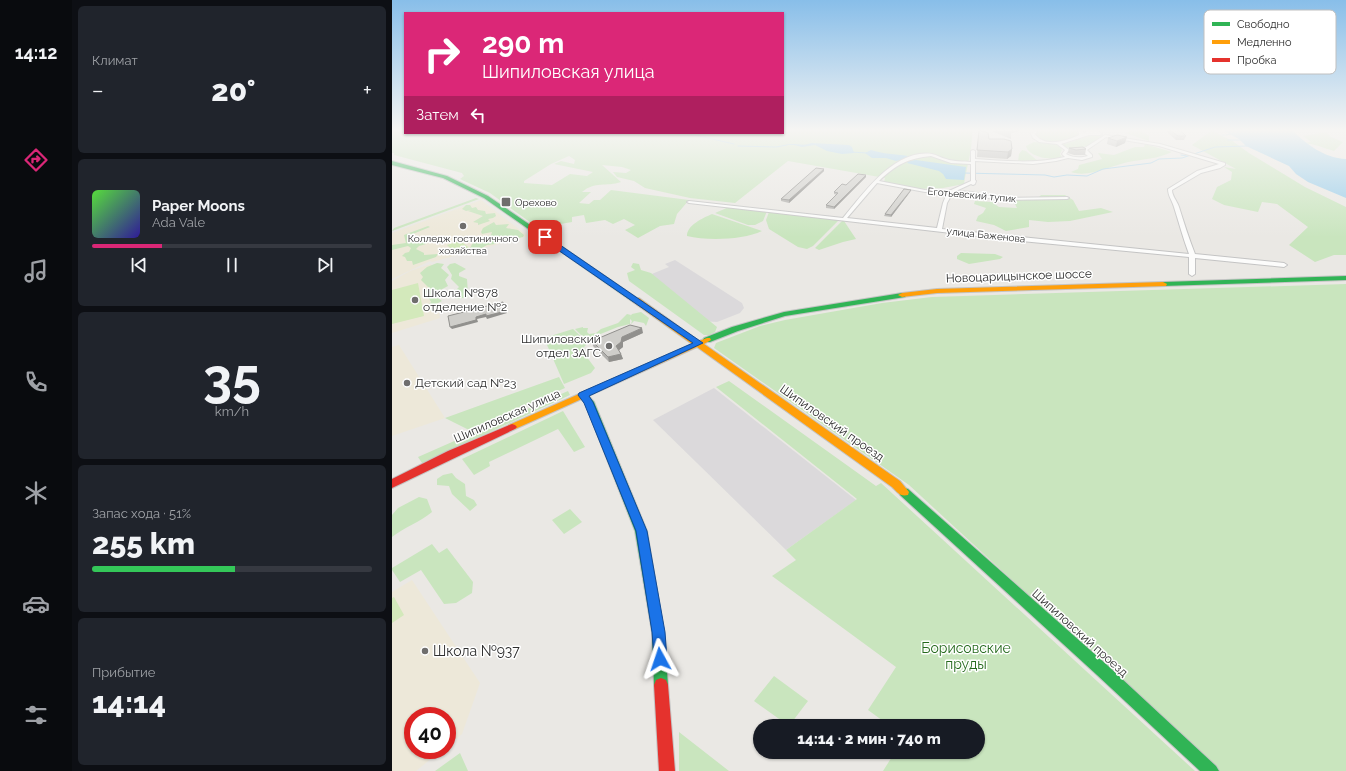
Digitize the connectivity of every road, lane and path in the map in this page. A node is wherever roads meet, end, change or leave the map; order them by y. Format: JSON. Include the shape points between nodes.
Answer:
{"nodes":[{"id":1,"x":403,"y":166,"type":"edge"},
{"id":2,"x":894,"y":166,"type":"edge"},
{"id":3,"x":973,"y":166,"type":"edge"},
{"id":4,"x":1220,"y":166,"type":"edge"},
{"id":5,"x":974,"y":181,"type":"junction"},
{"id":6,"x":877,"y":182,"type":"junction"},
{"id":7,"x":950,"y":192,"type":"junction"},
{"id":8,"x":971,"y":193,"type":"junction"},
{"id":9,"x":1067,"y":198,"type":"dead end"},
{"id":10,"x":689,"y":202,"type":"dead end"},
{"id":11,"x":844,"y":219,"type":"junction"},
{"id":12,"x":939,"y":229,"type":"junction"},
{"id":13,"x":1192,"y":255,"type":"junction"},
{"id":14,"x":1284,"y":265,"type":"dead end"},
{"id":15,"x":1192,"y":274,"type":"dead end"},
{"id":16,"x":1346,"y":278,"type":"edge"},
{"id":17,"x":699,"y":343,"type":"junction"},
{"id":18,"x":583,"y":395,"type":"junction"},
{"id":19,"x":392,"y":484,"type":"edge"},
{"id":20,"x":667,"y":771,"type":"edge"},
{"id":21,"x":1210,"y":771,"type":"edge"}],
"edges":[{"from":1,"to":17,"type":"main road","name":"Шипиловский проезд","via":[[445,177],[483,194]]},
{"from":2,"to":6,"type":"street"},
{"from":3,"to":5,"type":"street"},
{"from":4,"to":13,"type":"street","via":[[1199,172],[1170,189]]},
{"from":5,"to":7,"type":"street"},
{"from":5,"to":8,"type":"street"},
{"from":6,"to":7,"type":"street","name":"Еготьевский тупик","via":[[925,191]]},
{"from":6,"to":11,"type":"street"},
{"from":7,"to":8,"type":"street","name":"Еготьевский тупик"},
{"from":7,"to":12,"type":"street"},
{"from":8,"to":9,"type":"street","name":"Еготьевский тупик","via":[[1006,199]]},
{"from":10,"to":11,"type":"street","name":"улица Баженова"},
{"from":11,"to":12,"type":"street","name":"улица Баженова"},
{"from":12,"to":13,"type":"street","name":"улица Баженова"},
{"from":13,"to":14,"type":"street","name":"улица Баженова"},
{"from":13,"to":15,"type":"street"},
{"from":16,"to":17,"type":"main road","name":"Новоцарицынское шоссе","via":[[916,293],[773,317]]},
{"from":17,"to":18,"type":"main road","name":"Шипиловская улица"},
{"from":17,"to":21,"type":"main road","name":"Шипиловский проезд","via":[[896,484],[1096,664]]},
{"from":18,"to":19,"type":"main road","name":"Шипиловская улица"},
{"from":18,"to":20,"type":"main road","via":[[589,402],[641,531],[658,632]]}]}
